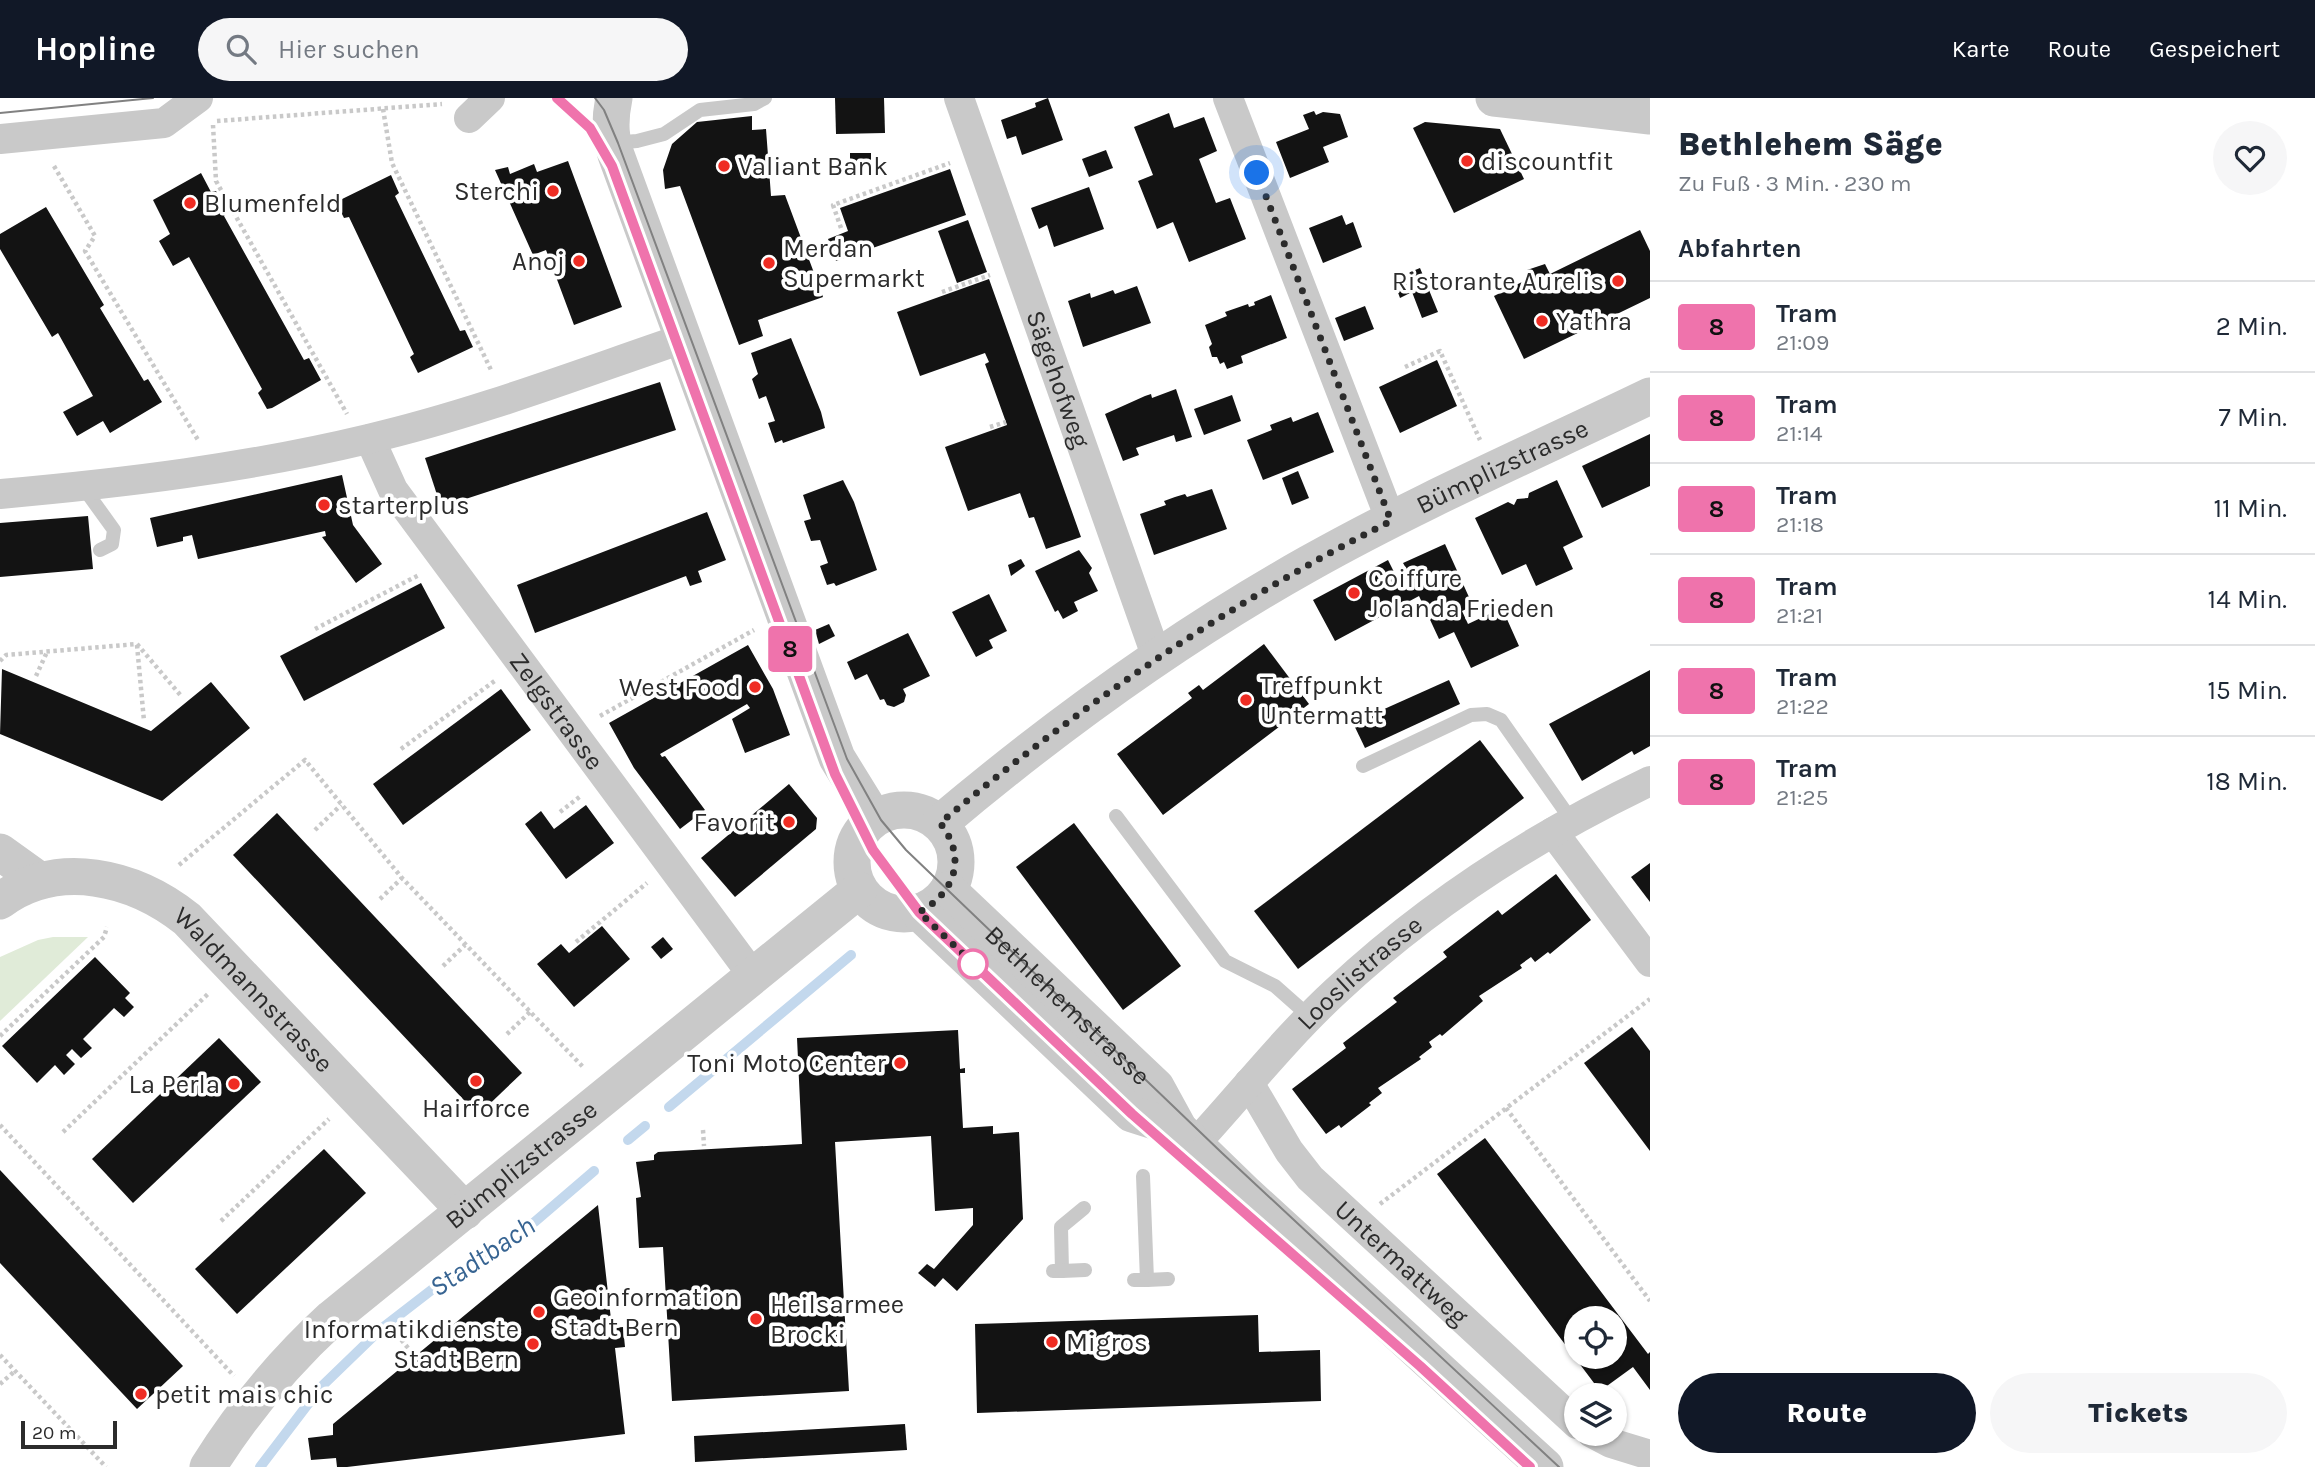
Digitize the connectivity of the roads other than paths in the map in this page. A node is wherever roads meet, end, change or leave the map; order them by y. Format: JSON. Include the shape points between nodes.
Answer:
{"nodes":[{"id":1,"x":614,"y":98,"type":"edge"},
{"id":2,"x":765,"y":98,"type":"edge"},
{"id":3,"x":959,"y":98,"type":"edge"},
{"id":4,"x":1228,"y":98,"type":"edge"},
{"id":5,"x":1494,"y":98,"type":"edge"},
{"id":6,"x":206,"y":110,"type":"edge"},
{"id":7,"x":1650,"y":116,"type":"edge"},
{"id":8,"x":0,"y":139,"type":"edge"},
{"id":9,"x":611,"y":143,"type":"junction"},
{"id":10,"x":682,"y":339,"type":"junction"},
{"id":11,"x":1650,"y":396,"type":"edge"},
{"id":12,"x":360,"y":430,"type":"junction"},
{"id":13,"x":83,"y":486,"type":"junction"},
{"id":14,"x":0,"y":494,"type":"edge"},
{"id":15,"x":1391,"y":521,"type":"junction"},
{"id":16,"x":100,"y":550,"type":"dead end"},
{"id":17,"x":1157,"y":658,"type":"junction"},
{"id":18,"x":1363,"y":765,"type":"dead end"},
{"id":19,"x":1650,"y":781,"type":"edge"},
{"id":20,"x":1116,"y":816,"type":"dead end"},
{"id":21,"x":874,"y":818,"type":"junction"},
{"id":22,"x":940,"y":823,"type":"junction"},
{"id":23,"x":1562,"y":827,"type":"junction"},
{"id":24,"x":0,"y":852,"type":"edge"},
{"id":25,"x":39,"y":880,"type":"junction"},
{"id":26,"x":859,"y":890,"type":"junction"},
{"id":27,"x":948,"y":890,"type":"junction"},
{"id":28,"x":0,"y":901,"type":"edge"},
{"id":29,"x":919,"y":912,"type":"junction"},
{"id":30,"x":1650,"y":962,"type":"edge"},
{"id":31,"x":754,"y":977,"type":"junction"},
{"id":32,"x":1310,"y":1017,"type":"junction"},
{"id":33,"x":1249,"y":1083,"type":"junction"},
{"id":34,"x":1187,"y":1137,"type":"junction"},
{"id":35,"x":1143,"y":1176,"type":"dead end"},
{"id":36,"x":1084,"y":1208,"type":"dead end"},
{"id":37,"x":465,"y":1211,"type":"junction"},
{"id":38,"x":1085,"y":1270,"type":"dead end"},
{"id":39,"x":1168,"y":1279,"type":"dead end"},
{"id":40,"x":1564,"y":1411,"type":"edge"},
{"id":41,"x":1621,"y":1446,"type":"edge"},
{"id":42,"x":1650,"y":1455,"type":"edge"},
{"id":43,"x":208,"y":1467,"type":"edge"},
{"id":44,"x":1545,"y":1467,"type":"edge"}],
"edges":[{"from":1,"to":9,"type":"street"},
{"from":2,"to":9,"type":"lane","via":[[754,104],[700,110],[664,134]]},
{"from":3,"to":17,"type":"street","name":"Sägehofweg"},
{"from":4,"to":15,"type":"street"},
{"from":5,"to":7,"type":"street"},
{"from":6,"to":8,"type":"street","via":[[164,123]]},
{"from":9,"to":10,"type":"street"},
{"from":10,"to":12,"type":"street","via":[[510,398]]},
{"from":10,"to":21,"type":"street","via":[[837,758]]},
{"from":11,"to":15,"type":"street","name":"Bümplizstrasse"},
{"from":12,"to":13,"type":"street","via":[[236,466]]},
{"from":12,"to":31,"type":"street","name":"Zelgstrasse","via":[[393,490]]},
{"from":13,"to":14,"type":"street"},
{"from":13,"to":16,"type":"lane","via":[[114,530],[112,544]]},
{"from":15,"to":17,"type":"street","name":"Bümplizstrasse","via":[[1268,587]]},
{"from":17,"to":22,"type":"street","name":"Bümplizstrasse","via":[[1061,724]]},
{"from":18,"to":23,"type":"lane","via":[[1471,715],[1487,714],[1505,724]]},
{"from":19,"to":23,"type":"street","name":"Looslistrasse"},
{"from":20,"to":32,"type":"lane","via":[[1225,961],[1275,986]]},
{"from":21,"to":22,"type":"street","via":[[900,809],[928,815]]},
{"from":21,"to":26,"type":"street","via":[[862,829],[852,851]]},
{"from":22,"to":27,"type":"street","via":[[949,834],[956,860]]},
{"from":23,"to":30,"type":"street"},
{"from":23,"to":32,"type":"street","name":"Looslistrasse","via":[[1487,870],[1430,912]]},
{"from":24,"to":25,"type":"street"},
{"from":25,"to":28,"type":"street"},
{"from":25,"to":37,"type":"street","name":"Waldmannstrasse","via":[[67,875],[95,878],[137,889],[173,907]]},
{"from":26,"to":29,"type":"street","via":[[893,913]]},
{"from":26,"to":31,"type":"street","name":"Bümplizstrasse"},
{"from":27,"to":29,"type":"street"},
{"from":27,"to":34,"type":"street","name":"Bethlehemstrasse","via":[[1156,1087]]},
{"from":29,"to":34,"type":"street","name":"Bethlehemstrasse","via":[[1132,1114]]},
{"from":31,"to":37,"type":"street","name":"Bümplizstrasse"},
{"from":32,"to":33,"type":"street","name":"Looslistrasse"},
{"from":33,"to":34,"type":"street","name":"Looslistrasse"},
{"from":33,"to":40,"type":"street","name":"Untermattweg","via":[[1310,1178]]},
{"from":34,"to":44,"type":"street","name":"Bethlehemstrasse"},
{"from":35,"to":39,"type":"lane","via":[[1140,1280]]},
{"from":36,"to":38,"type":"lane","via":[[1061,1227],[1057,1271]]},
{"from":37,"to":43,"type":"street","name":"Bümplizstrasse","via":[[306,1341],[252,1401]]},
{"from":41,"to":42,"type":"street"}]}
